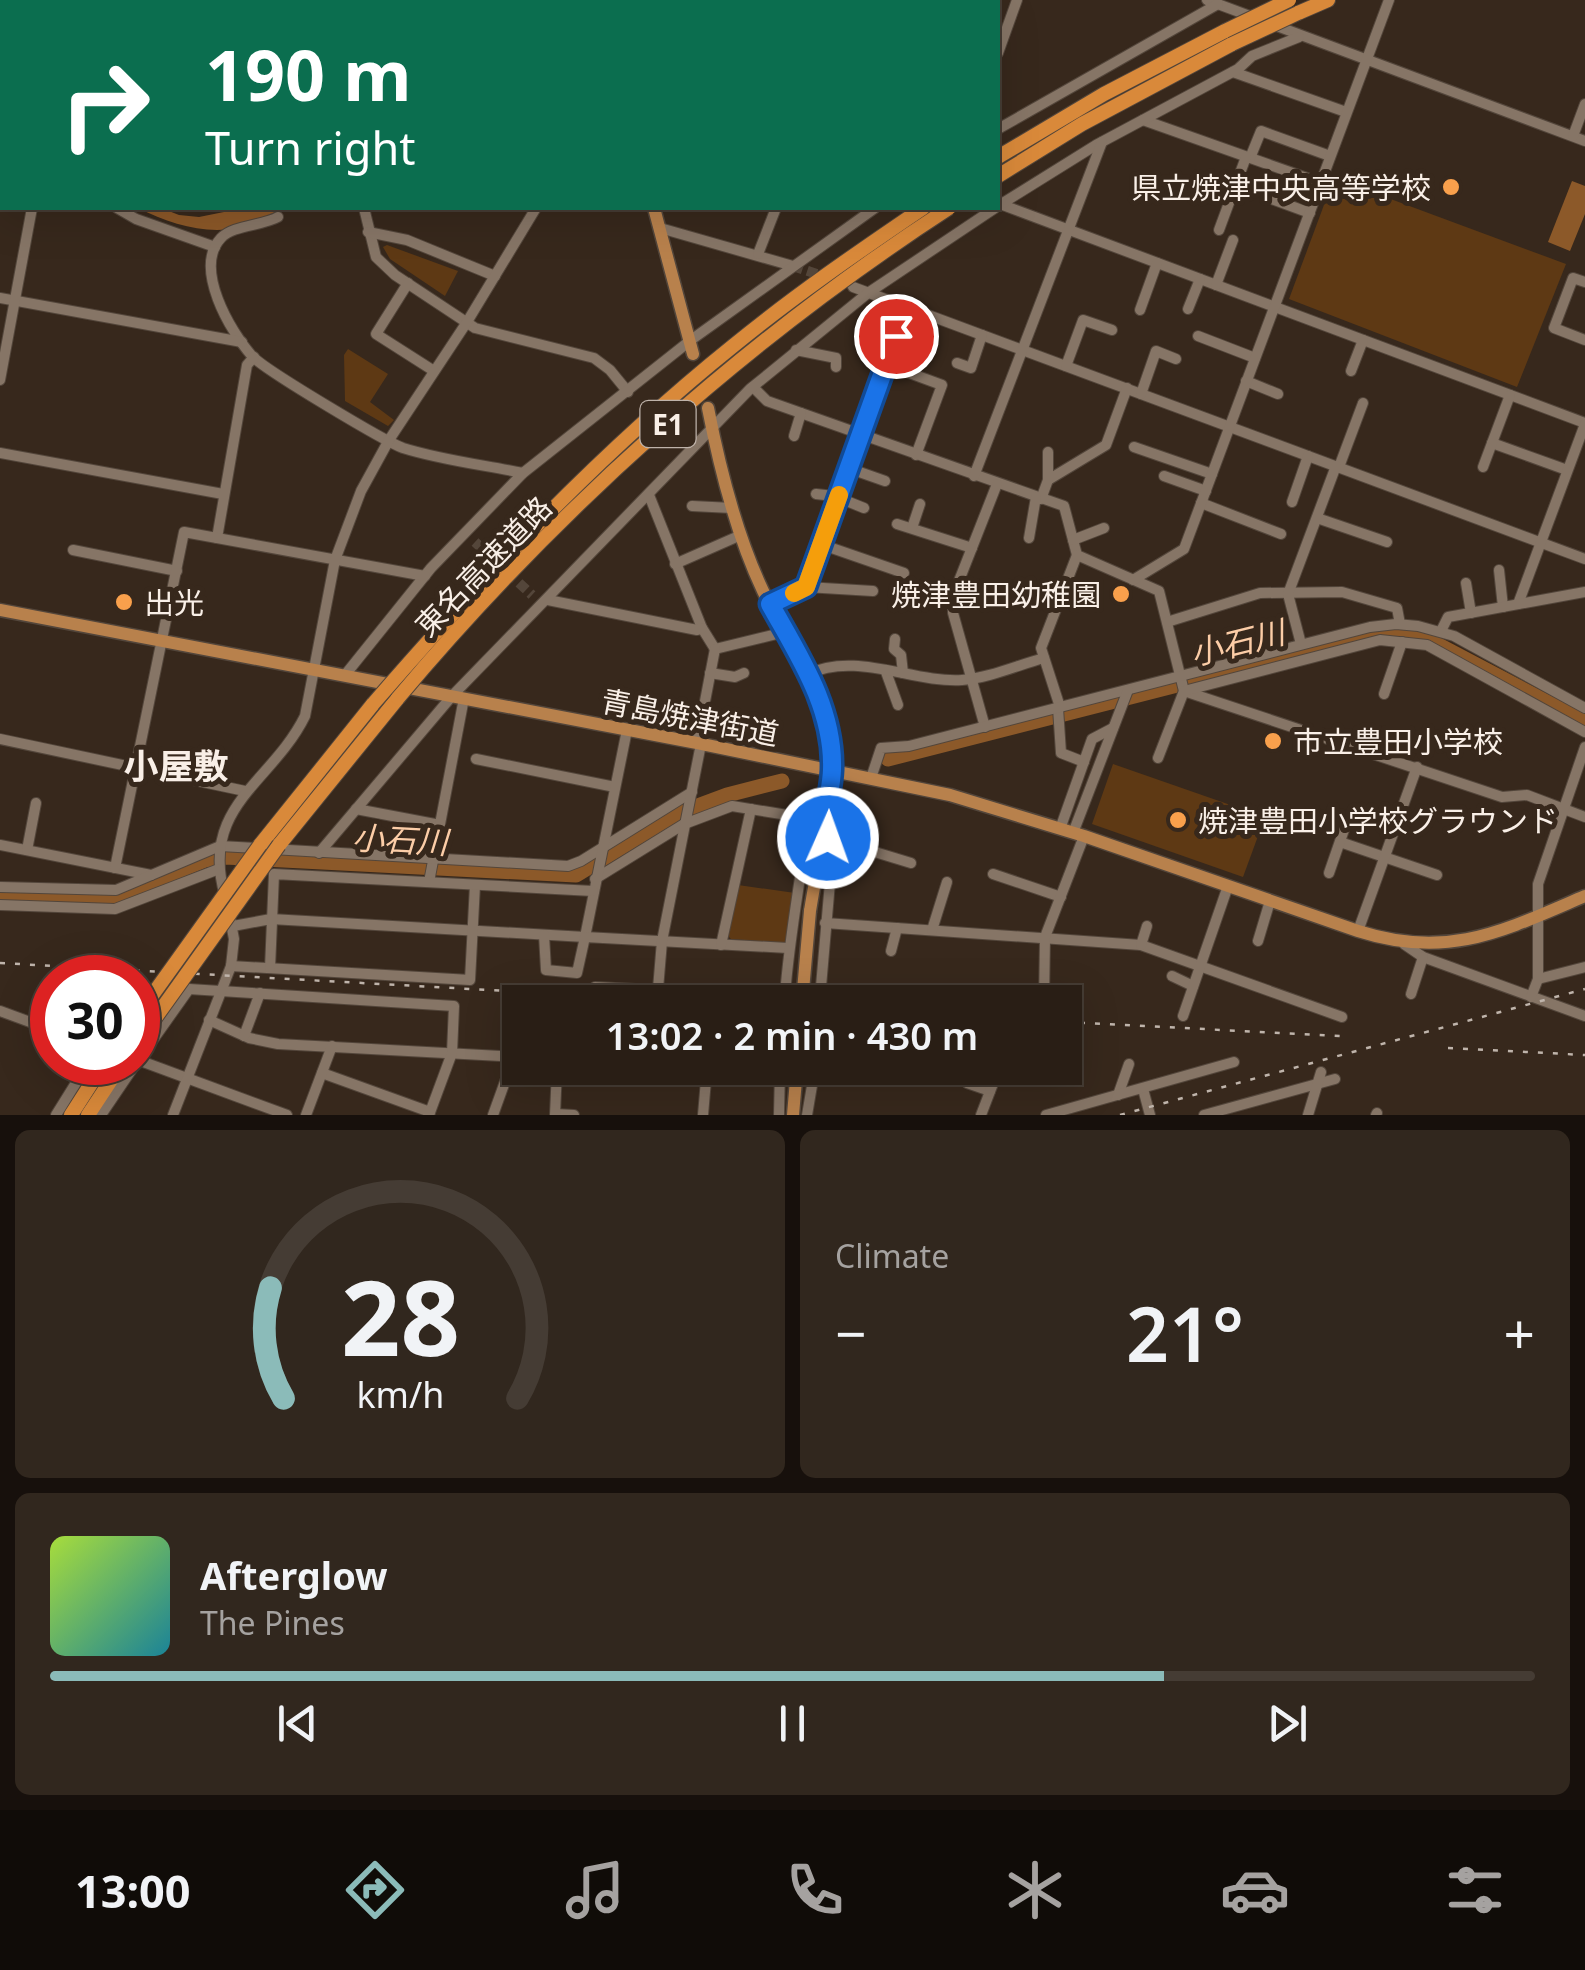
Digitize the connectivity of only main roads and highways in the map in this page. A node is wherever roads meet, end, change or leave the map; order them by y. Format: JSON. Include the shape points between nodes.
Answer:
{"nodes":[{"id":1,"x":1288,"y":0,"type":"edge"},
{"id":2,"x":1328,"y":0,"type":"edge"},
{"id":3,"x":1000,"y":156,"type":"edge"},
{"id":4,"x":1000,"y":175,"type":"edge"},
{"id":5,"x":655,"y":210,"type":"edge"},
{"id":6,"x":919,"y":210,"type":"edge"},
{"id":7,"x":945,"y":210,"type":"edge"},
{"id":8,"x":692,"y":347,"type":"road end"},
{"id":9,"x":708,"y":408,"type":"dead end"},
{"id":10,"x":0,"y":610,"type":"edge"},
{"id":11,"x":832,"y":771,"type":"junction"},
{"id":12,"x":1585,"y":896,"type":"edge"},
{"id":13,"x":160,"y":984,"type":"edge"},
{"id":14,"x":803,"y":985,"type":"edge"},
{"id":15,"x":160,"y":1011,"type":"edge"},
{"id":16,"x":90,"y":1085,"type":"edge"},
{"id":17,"x":108,"y":1085,"type":"edge"},
{"id":18,"x":796,"y":1085,"type":"edge"},
{"id":19,"x":71,"y":1115,"type":"edge"},
{"id":20,"x":88,"y":1115,"type":"edge"},
{"id":21,"x":793,"y":1115,"type":"edge"}],
"edges":[{"from":1,"to":3,"type":"highway","bridge":true},
{"from":2,"to":4,"type":"highway","bridge":true,"via":[[1134,95]]},
{"from":5,"to":8,"type":"main road"},
{"from":6,"to":13,"type":"highway","name":"東名高速道路","number":"E1","bridge":true,"via":[[708,366],[535,526],[373,704]]},
{"from":7,"to":15,"type":"highway","name":"東名高速道路","number":"E1","bridge":true,"via":[[841,282],[680,413],[528,556],[398,698],[279,846]]},
{"from":9,"to":11,"type":"main road","via":[[741,535],[827,720]]},
{"from":10,"to":11,"type":"main road","name":"青島焼津街道"},
{"from":11,"to":12,"type":"main road","name":"青島焼津街道","via":[[950,795],[1404,944],[1462,943]]},
{"from":11,"to":14,"type":"main road","bridge":true},
{"from":16,"to":19,"type":"highway"},
{"from":17,"to":20,"type":"highway"},
{"from":18,"to":21,"type":"main road"}]}
